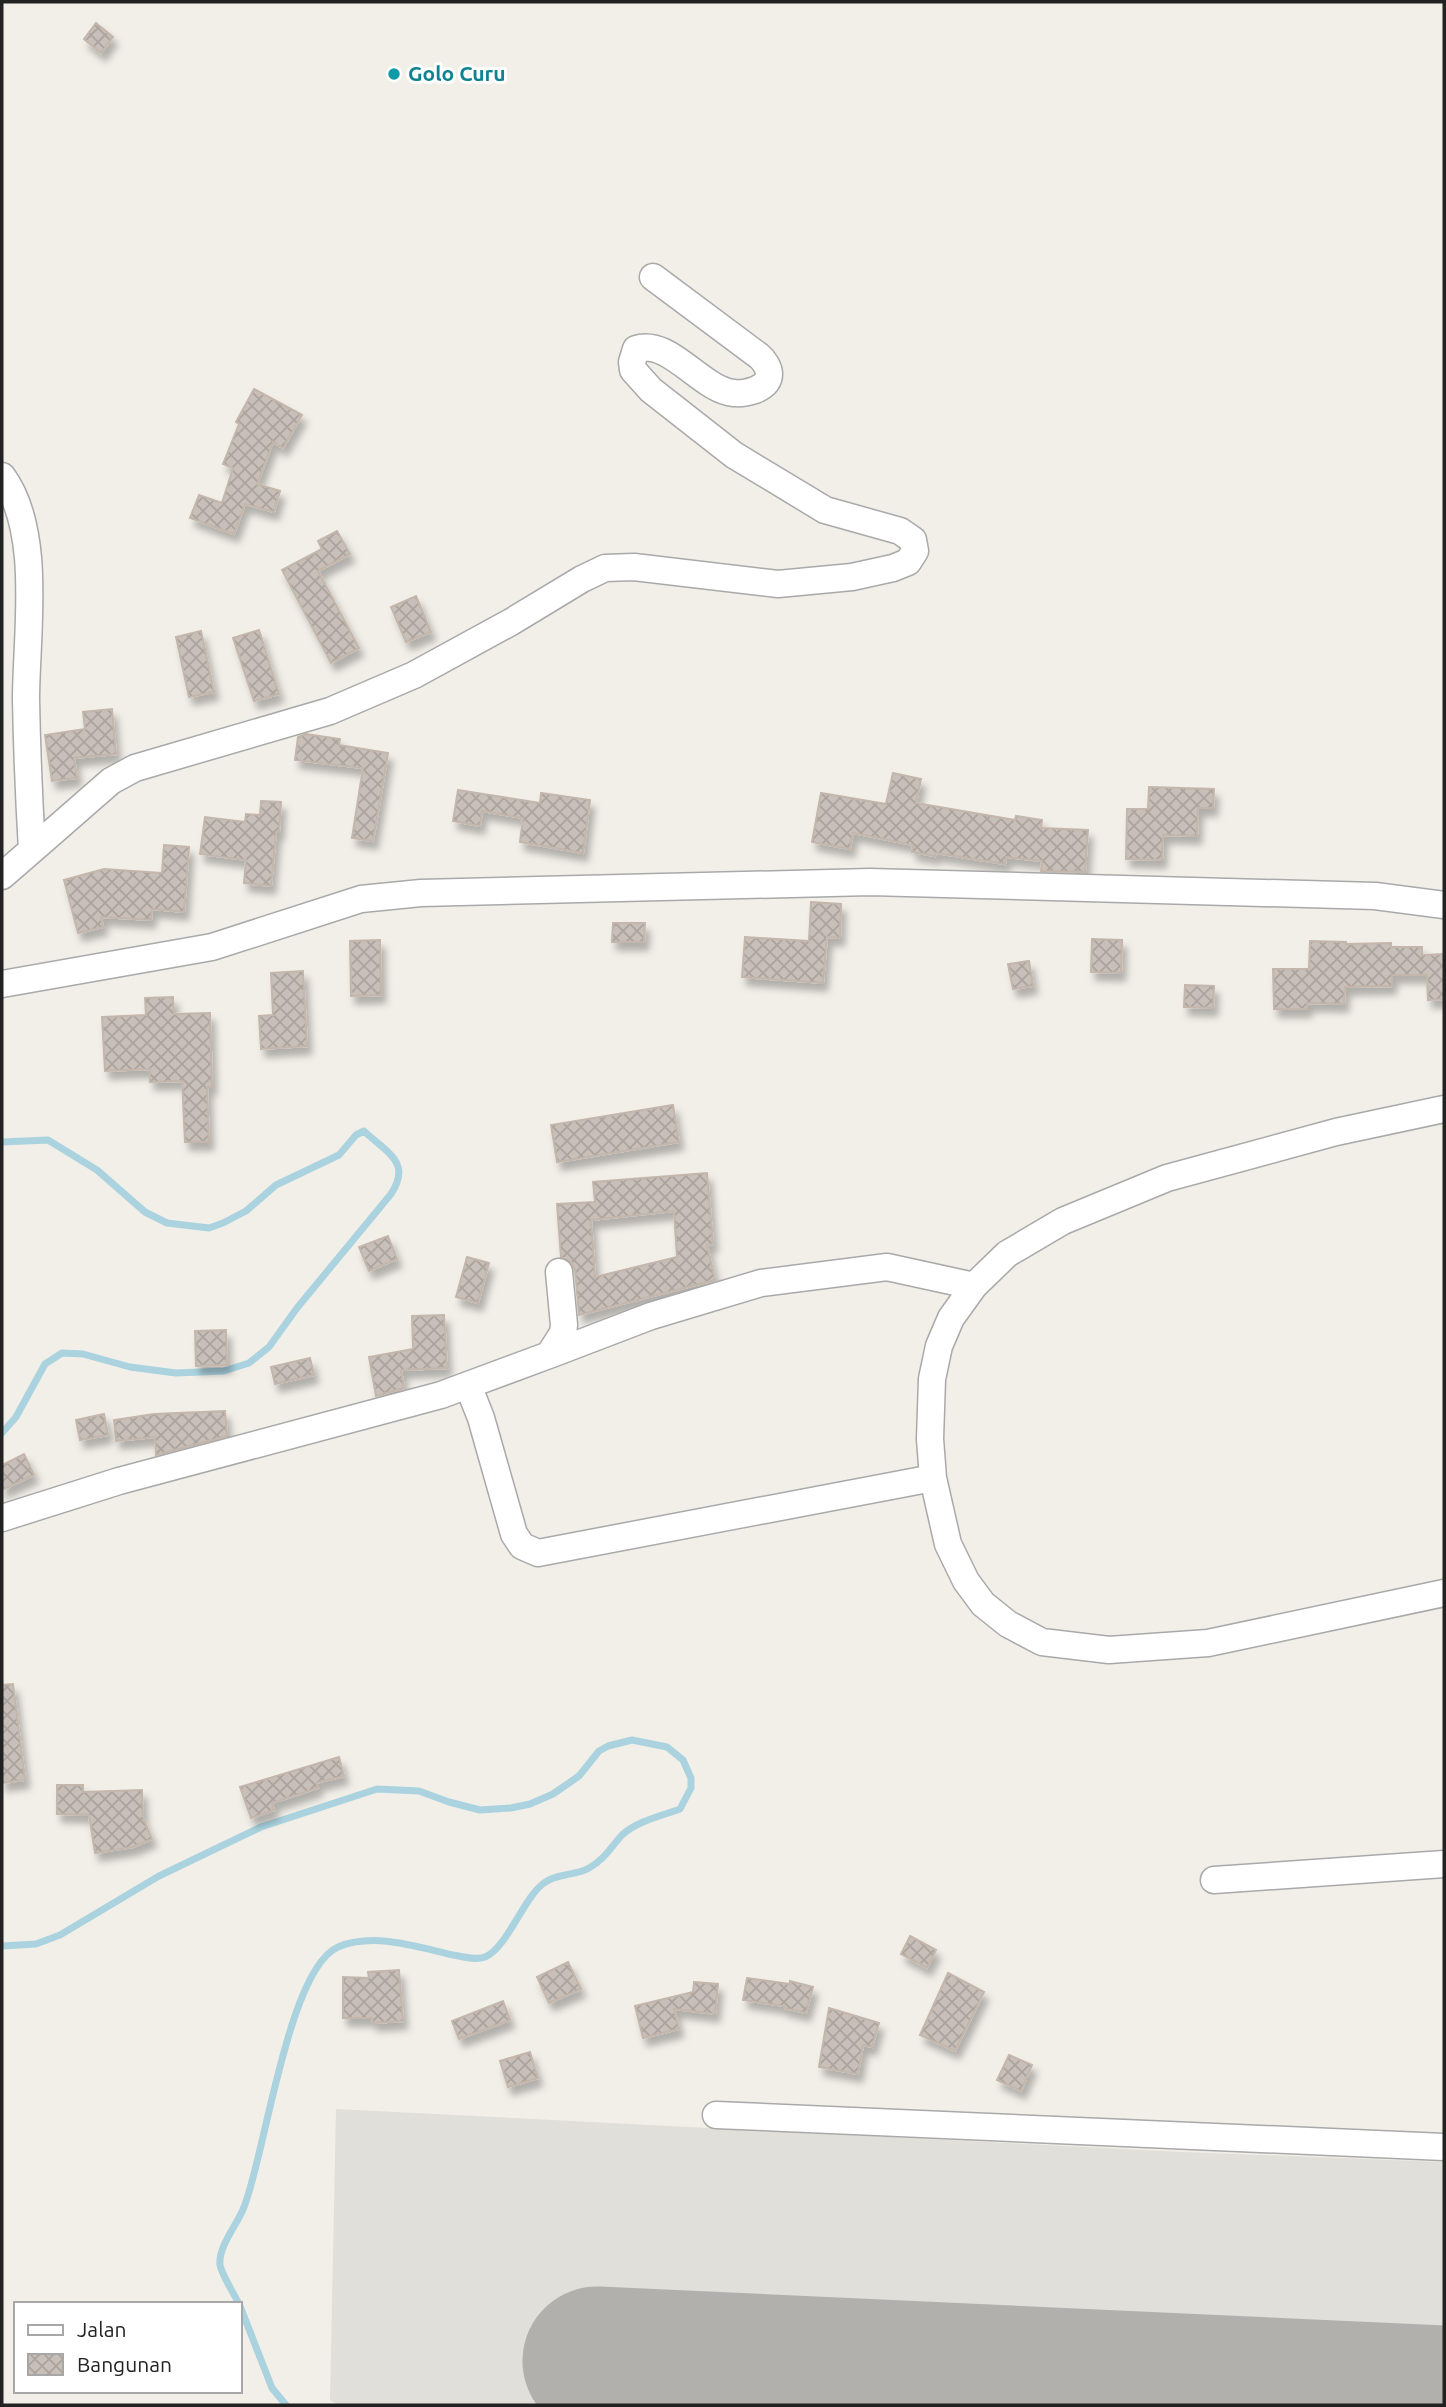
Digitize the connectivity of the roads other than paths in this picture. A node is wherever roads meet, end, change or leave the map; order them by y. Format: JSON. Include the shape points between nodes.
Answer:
{"nodes":[{"id":1,"x":653,"y":277,"type":"dead end"},
{"id":2,"x":2,"y":475,"type":"edge"},
{"id":3,"x":32,"y":850,"type":"junction"},
{"id":4,"x":2,"y":876,"type":"edge"},
{"id":5,"x":1444,"y":905,"type":"edge"},
{"id":6,"x":2,"y":984,"type":"edge"},
{"id":7,"x":1444,"y":1109,"type":"edge"},
{"id":8,"x":559,"y":1272,"type":"dead end"},
{"id":9,"x":974,"y":1286,"type":"junction"},
{"id":10,"x":550,"y":1355,"type":"junction"},
{"id":11,"x":468,"y":1385,"type":"junction"},
{"id":12,"x":933,"y":1478,"type":"junction"},
{"id":13,"x":2,"y":1518,"type":"edge"},
{"id":14,"x":1444,"y":1592,"type":"edge"},
{"id":15,"x":1444,"y":1864,"type":"edge"},
{"id":16,"x":1214,"y":1880,"type":"dead end"},
{"id":17,"x":716,"y":2115,"type":"dead end"},
{"id":18,"x":1444,"y":2147,"type":"edge"}],
"edges":[{"from":1,"to":3,"type":"street","via":[[759,355],[769,374],[761,388],[733,393],[644,346],[636,349],[632,362],[650,390],[734,455],[825,510],[900,531],[913,540],[915,551],[908,562],[852,577],[778,584],[634,567],[605,568],[414,674],[342,706],[135,768],[111,781]]},
{"from":2,"to":3,"type":"street","via":[[24,528],[29,559],[26,699]]},
{"from":3,"to":4,"type":"street"},
{"from":5,"to":6,"type":"street","via":[[1375,897],[870,881],[421,893],[361,899],[212,947]]},
{"from":7,"to":9,"type":"street","via":[[1336,1132],[1167,1178],[1063,1222],[1007,1254]]},
{"from":8,"to":10,"type":"street","via":[[564,1325]]},
{"from":9,"to":10,"type":"street","via":[[887,1267],[761,1283],[651,1316]]},
{"from":9,"to":12,"type":"street","via":[[951,1318],[939,1346],[932,1379]]},
{"from":10,"to":11,"type":"street"},
{"from":11,"to":12,"type":"street","via":[[514,1534],[522,1546],[538,1553]]},
{"from":11,"to":13,"type":"street"},
{"from":12,"to":14,"type":"street","via":[[948,1545],[966,1581],[983,1604],[1008,1624],[1055,1645],[1109,1650],[1208,1643]]},
{"from":15,"to":16,"type":"street"},
{"from":17,"to":18,"type":"street"}]}
